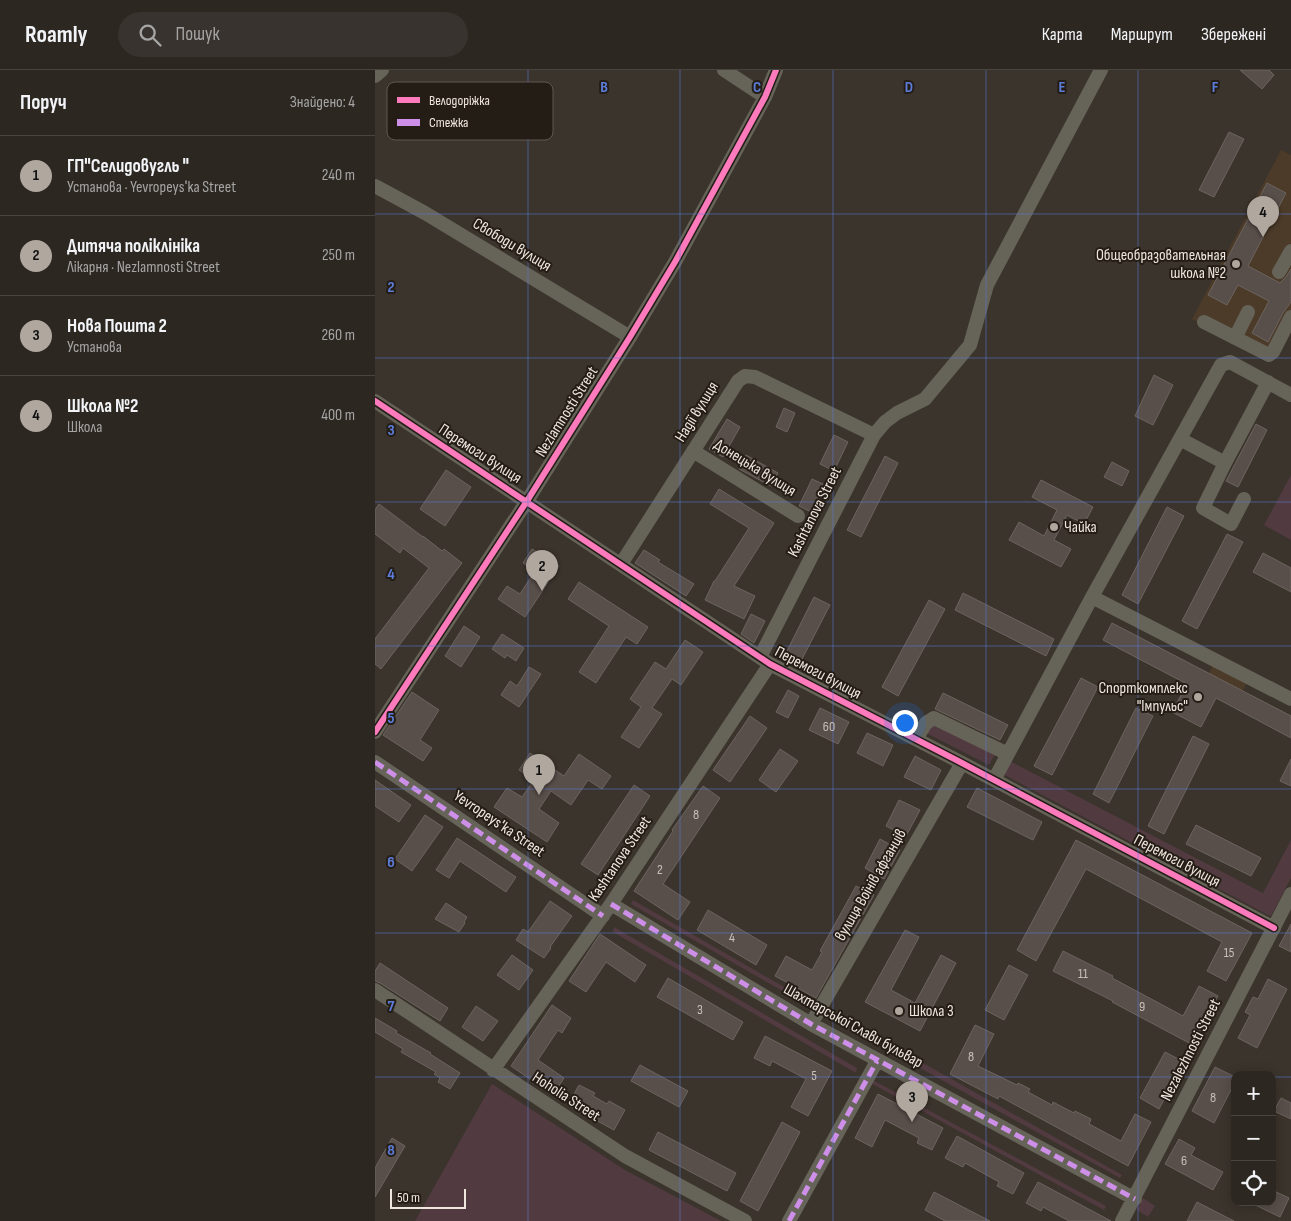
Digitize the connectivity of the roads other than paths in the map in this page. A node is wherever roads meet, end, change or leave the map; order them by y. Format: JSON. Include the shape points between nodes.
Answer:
{"nodes":[{"id":1,"x":382,"y":70,"type":"edge"},
{"id":2,"x":724,"y":70,"type":"edge"},
{"id":3,"x":776,"y":70,"type":"edge"},
{"id":4,"x":1101,"y":70,"type":"edge"},
{"id":5,"x":375,"y":76,"type":"edge"},
{"id":6,"x":765,"y":97,"type":"junction"},
{"id":7,"x":375,"y":186,"type":"edge"},
{"id":8,"x":1291,"y":251,"type":"edge"},
{"id":9,"x":1279,"y":272,"type":"dead end"},
{"id":10,"x":1248,"y":312,"type":"dead end"},
{"id":11,"x":1291,"y":317,"type":"edge"},
{"id":12,"x":1204,"y":322,"type":"dead end"},
{"id":13,"x":630,"y":337,"type":"junction"},
{"id":14,"x":1235,"y":338,"type":"junction"},
{"id":15,"x":1268,"y":382,"type":"junction"},
{"id":16,"x":1291,"y":395,"type":"edge"},
{"id":17,"x":375,"y":401,"type":"edge"},
{"id":18,"x":874,"y":436,"type":"junction"},
{"id":19,"x":1180,"y":439,"type":"junction"},
{"id":20,"x":693,"y":451,"type":"junction"},
{"id":21,"x":1225,"y":463,"type":"junction"},
{"id":22,"x":1244,"y":499,"type":"dead end"},
{"id":23,"x":527,"y":502,"type":"junction"},
{"id":24,"x":798,"y":516,"type":"dead end"},
{"id":25,"x":621,"y":564,"type":"junction"},
{"id":26,"x":1092,"y":597,"type":"junction"},
{"id":27,"x":765,"y":661,"type":"junction"},
{"id":28,"x":1291,"y":699,"type":"edge"},
{"id":29,"x":375,"y":732,"type":"edge"},
{"id":30,"x":916,"y":739,"type":"junction"},
{"id":31,"x":1008,"y":754,"type":"junction"},
{"id":32,"x":375,"y":762,"type":"edge"},
{"id":33,"x":962,"y":763,"type":"junction"},
{"id":34,"x":994,"y":780,"type":"junction"},
{"id":35,"x":1291,"y":894,"type":"edge"},
{"id":36,"x":611,"y":904,"type":"junction"},
{"id":37,"x":603,"y":916,"type":"junction"},
{"id":38,"x":1274,"y":928,"type":"junction"},
{"id":39,"x":375,"y":990,"type":"edge"},
{"id":40,"x":811,"y":1024,"type":"junction"},
{"id":41,"x":877,"y":1061,"type":"junction"},
{"id":42,"x":493,"y":1070,"type":"junction"},
{"id":43,"x":1135,"y":1199,"type":"junction"},
{"id":44,"x":745,"y":1221,"type":"edge"},
{"id":45,"x":789,"y":1221,"type":"edge"},
{"id":46,"x":1123,"y":1221,"type":"edge"}],
"edges":[{"from":1,"to":5,"type":"street"},
{"from":2,"to":6,"type":"street"},
{"from":3,"to":6,"type":"street","name":"Nezlamnosti Street"},
{"from":4,"to":18,"type":"street","name":"Kashtanova Street","via":[[987,285],[970,345],[925,399],[897,413]]},
{"from":6,"to":13,"type":"street","name":"Nezlamnosti Street"},
{"from":7,"to":13,"type":"street","name":"Свободи вулиця"},
{"from":8,"to":9,"type":"street"},
{"from":10,"to":14,"type":"street"},
{"from":11,"to":14,"type":"street","via":[[1271,354]]},
{"from":12,"to":14,"type":"street"},
{"from":13,"to":23,"type":"street","name":"Nezlamnosti Street"},
{"from":15,"to":16,"type":"street"},
{"from":15,"to":19,"type":"street","via":[[1230,362],[1221,365]]},
{"from":15,"to":21,"type":"street"},
{"from":17,"to":23,"type":"street","name":"Перемоги вулиця"},
{"from":18,"to":20,"type":"street","name":"Надії вулиця","via":[[755,377],[745,376],[738,381]]},
{"from":18,"to":27,"type":"street","name":"Kashtanova Street"},
{"from":19,"to":21,"type":"street"},
{"from":19,"to":26,"type":"street"},
{"from":20,"to":24,"type":"street","name":"Донецька вулиця"},
{"from":20,"to":25,"type":"street","name":"Надії вулиця"},
{"from":21,"to":22,"type":"street","via":[[1203,508],[1231,524]]},
{"from":23,"to":25,"type":"street","name":"Перемоги вулиця"},
{"from":23,"to":29,"type":"street","name":"Nezlamnosti Street"},
{"from":25,"to":27,"type":"street","name":"Перемоги вулиця"},
{"from":26,"to":28,"type":"street"},
{"from":26,"to":31,"type":"street"},
{"from":27,"to":30,"type":"street","name":"Перемоги вулиця"},
{"from":27,"to":36,"type":"street","name":"Kashtanova Street"},
{"from":30,"to":31,"type":"street","via":[[926,723],[934,718]]},
{"from":30,"to":33,"type":"street","name":"Перемоги вулиця"},
{"from":31,"to":34,"type":"street"},
{"from":32,"to":37,"type":"street","name":"Yevropeysʹka Street"},
{"from":33,"to":34,"type":"street","name":"Перемоги вулиця"},
{"from":33,"to":40,"type":"street","name":"вулиця Воїнів афганців"},
{"from":34,"to":38,"type":"street","name":"Перемоги вулиця"},
{"from":35,"to":38,"type":"street","name":"Nezalezhnosti Street"},
{"from":36,"to":37,"type":"street","name":"Kashtanova Street"},
{"from":36,"to":40,"type":"street","name":"Шахтарської Слави бульвар"},
{"from":37,"to":42,"type":"street","name":"Kashtanova Street"},
{"from":38,"to":43,"type":"street","name":"Nezalezhnosti Street"},
{"from":39,"to":42,"type":"street","name":"Hoholia Street"},
{"from":40,"to":41,"type":"street","name":"Шахтарської Слави бульвар"},
{"from":41,"to":43,"type":"street","name":"Шахтарської Слави бульвар"},
{"from":41,"to":45,"type":"street"},
{"from":42,"to":44,"type":"street","name":"Hoholia Street","via":[[625,1156]]},
{"from":43,"to":46,"type":"street","name":"Nezalezhnosti Street"}]}
